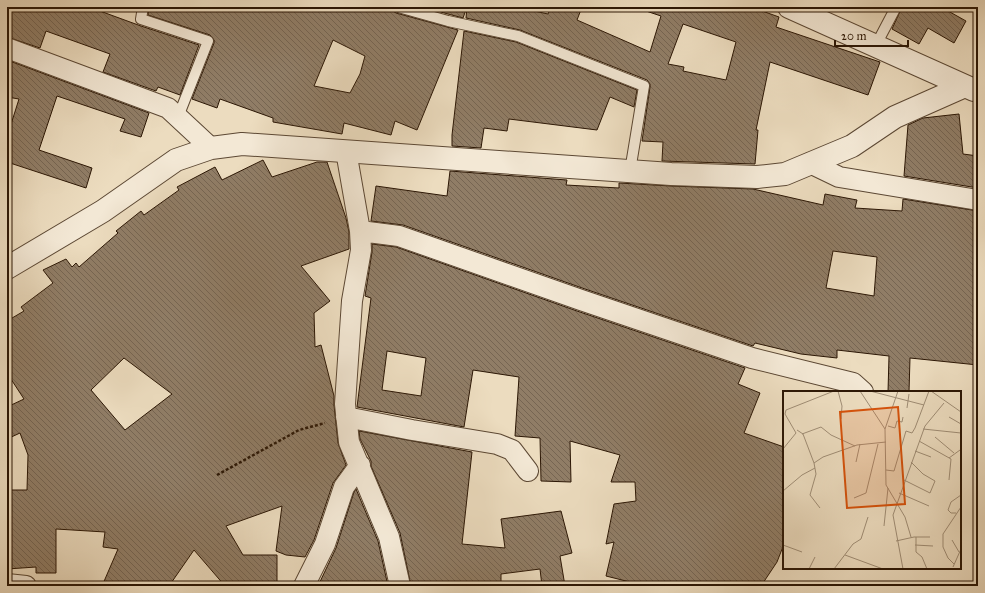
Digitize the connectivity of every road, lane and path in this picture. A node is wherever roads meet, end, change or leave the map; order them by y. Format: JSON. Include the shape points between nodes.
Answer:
{"nodes":[{"id":1,"x":143,"y":7,"type":"edge"},
{"id":2,"x":398,"y":7,"type":"edge"},
{"id":3,"x":789,"y":7,"type":"edge"},
{"id":4,"x":896,"y":7,"type":"edge"},
{"id":5,"x":876,"y":45,"type":"junction"},
{"id":6,"x":7,"y":48,"type":"edge"},
{"id":7,"x":974,"y":86,"type":"edge"},
{"id":8,"x":178,"y":117,"type":"junction"},
{"id":9,"x":211,"y":148,"type":"junction"},
{"id":10,"x":346,"y":152,"type":"junction"},
{"id":11,"x":810,"y":163,"type":"junction"},
{"id":12,"x":630,"y":171,"type":"junction"},
{"id":13,"x":978,"y":200,"type":"edge"},
{"id":14,"x":360,"y":231,"type":"junction"},
{"id":15,"x":7,"y":268,"type":"edge"},
{"id":16,"x":862,"y":391,"type":"edge"},
{"id":17,"x":346,"y":417,"type":"junction"},
{"id":18,"x":360,"y":465,"type":"junction"},
{"id":19,"x":528,"y":471,"type":"dead end"},
{"id":20,"x":218,"y":475,"type":"dead end"},
{"id":21,"x":7,"y":584,"type":"edge"},
{"id":22,"x":26,"y":586,"type":"edge"},
{"id":23,"x":304,"y":586,"type":"edge"},
{"id":24,"x":400,"y":586,"type":"edge"}],
"edges":[{"from":1,"to":8,"type":"lane","via":[[141,19],[208,41]]},
{"from":2,"to":12,"type":"lane","via":[[518,36],[644,86]]},
{"from":3,"to":5,"type":"street"},
{"from":4,"to":5,"type":"lane"},
{"from":5,"to":7,"type":"street"},
{"from":6,"to":8,"type":"street","via":[[168,108]]},
{"from":7,"to":11,"type":"street","via":[[895,118],[852,146]]},
{"from":8,"to":9,"type":"street"},
{"from":9,"to":10,"type":"street","via":[[242,144]]},
{"from":9,"to":15,"type":"street","via":[[176,160],[103,211]]},
{"from":10,"to":12,"type":"street"},
{"from":10,"to":14,"type":"street"},
{"from":11,"to":12,"type":"street","via":[[785,174],[757,177]]},
{"from":11,"to":13,"type":"street","via":[[839,177]]},
{"from":14,"to":16,"type":"street","via":[[399,236],[752,358],[853,383]]},
{"from":14,"to":17,"type":"street","via":[[361,250],[352,301]]},
{"from":17,"to":18,"type":"street","via":[[350,442]]},
{"from":17,"to":19,"type":"street","via":[[497,444],[512,450]]},
{"from":17,"to":20,"type":"path","via":[[299,430]]},
{"from":18,"to":23,"type":"street","via":[[344,487],[325,544]]},
{"from":18,"to":24,"type":"street","via":[[389,537]]},
{"from":21,"to":22,"type":"street"}]}
